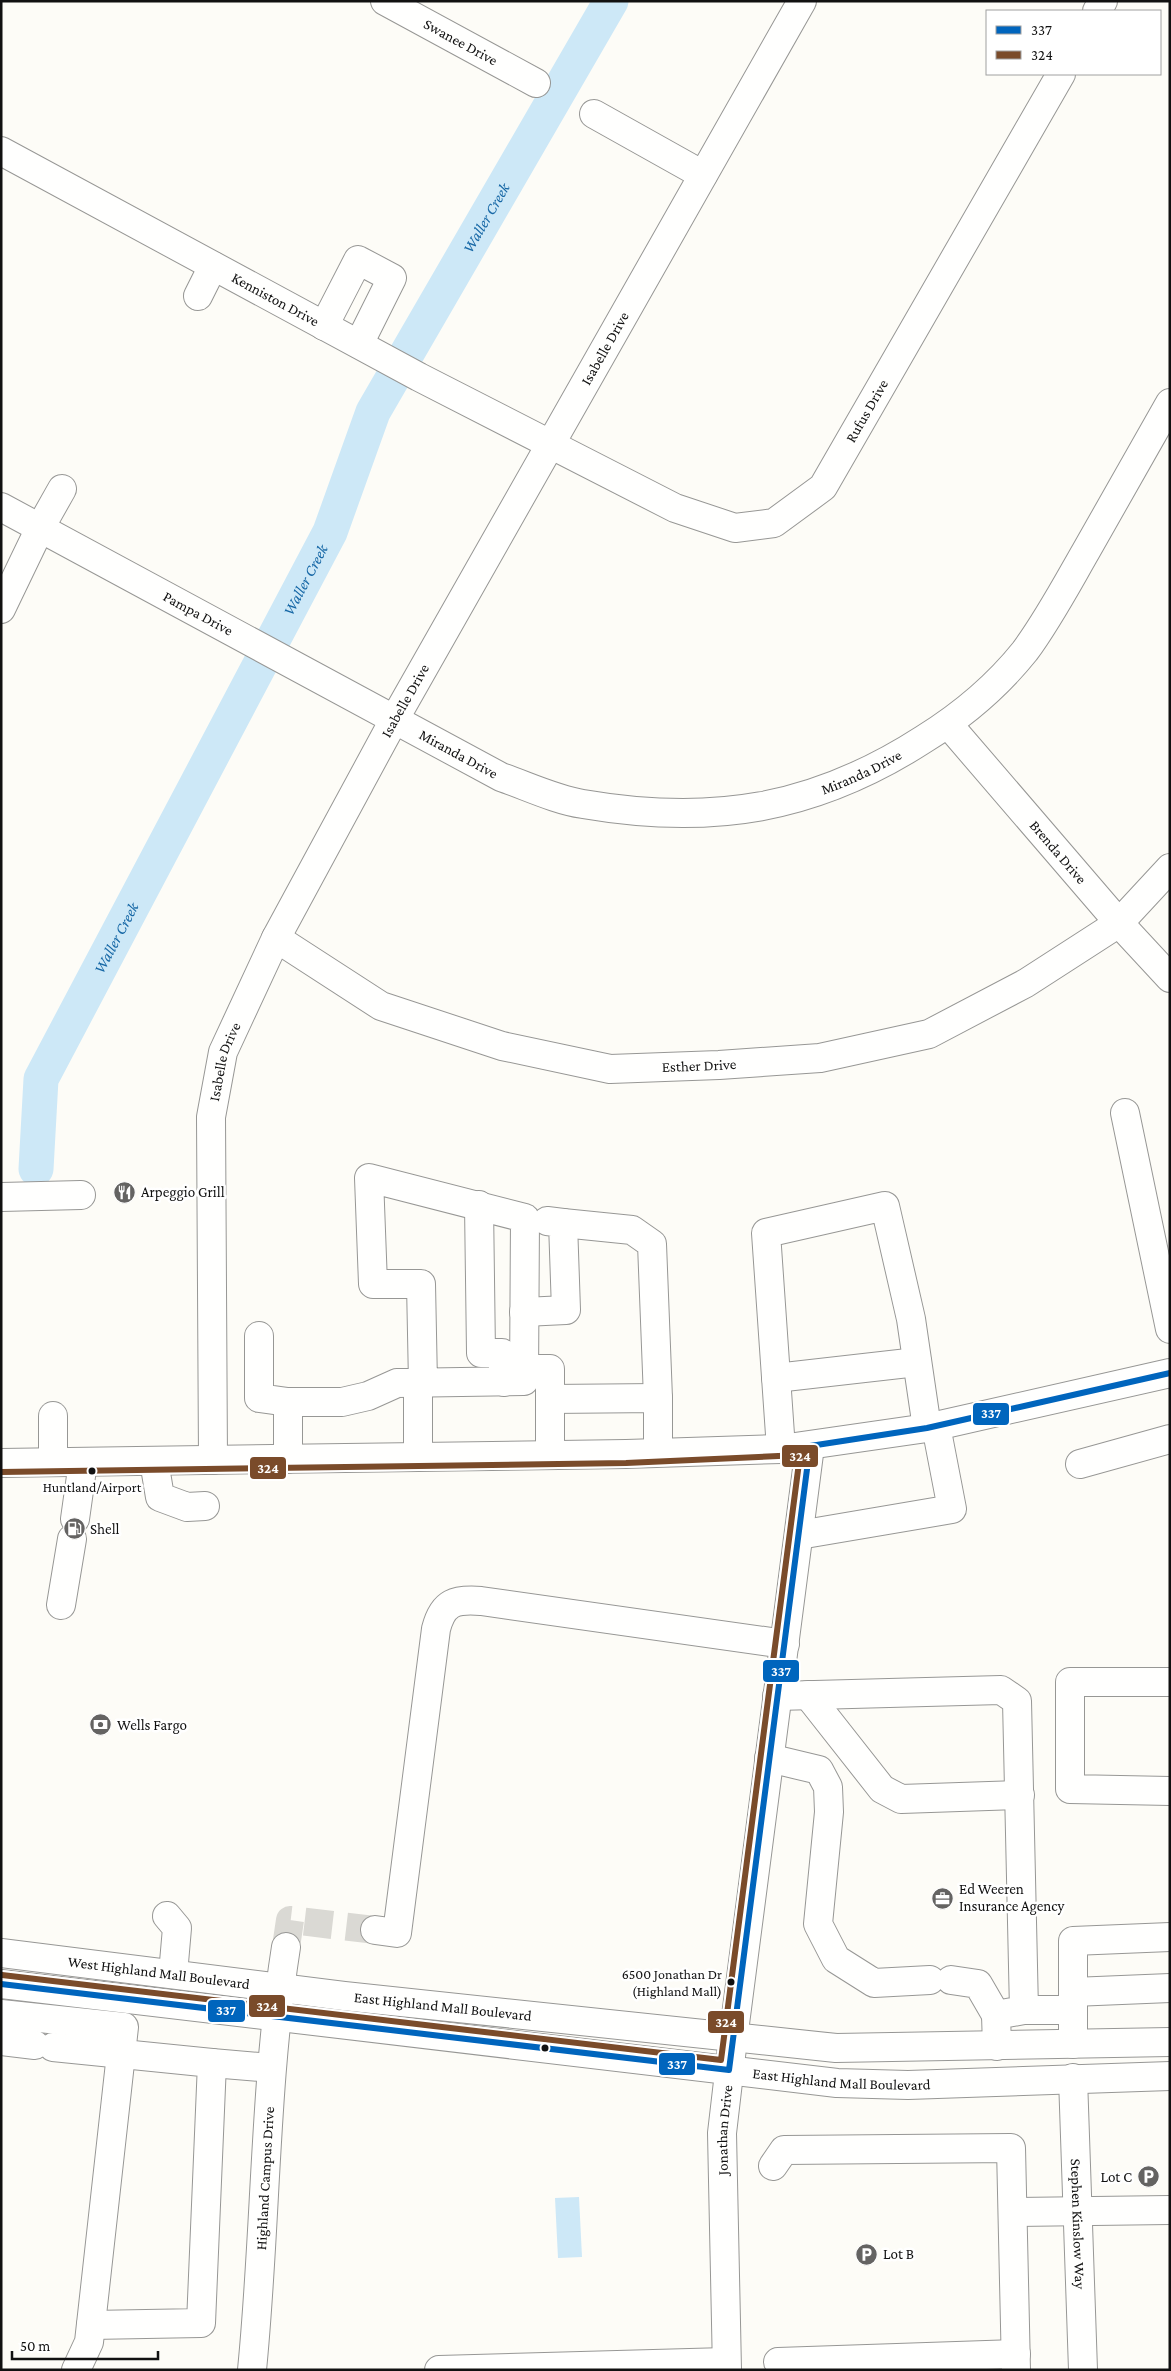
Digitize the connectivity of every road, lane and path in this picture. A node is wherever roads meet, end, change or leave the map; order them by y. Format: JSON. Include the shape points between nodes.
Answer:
{"nodes":[{"id":1,"x":385,"y":1,"type":"edge"},
{"id":2,"x":802,"y":1,"type":"edge"},
{"id":3,"x":1060,"y":75,"type":"edge"},
{"id":4,"x":536,"y":82,"type":"dead end"},
{"id":5,"x":594,"y":114,"type":"dead end"},
{"id":6,"x":1,"y":151,"type":"edge"},
{"id":7,"x":704,"y":175,"type":"junction"},
{"id":8,"x":213,"y":266,"type":"junction"},
{"id":9,"x":198,"y":296,"type":"dead end"},
{"id":10,"x":324,"y":326,"type":"junction"},
{"id":11,"x":358,"y":344,"type":"junction"},
{"id":12,"x":1170,"y":403,"type":"edge"},
{"id":13,"x":551,"y":446,"type":"junction"},
{"id":14,"x":62,"y":489,"type":"dead end"},
{"id":15,"x":1,"y":507,"type":"edge"},
{"id":16,"x":40,"y":528,"type":"junction"},
{"id":17,"x":1,"y":609,"type":"edge"},
{"id":18,"x":394,"y":720,"type":"junction"},
{"id":19,"x":948,"y":724,"type":"junction"},
{"id":20,"x":1170,"y":868,"type":"edge"},
{"id":21,"x":1119,"y":923,"type":"junction"},
{"id":22,"x":276,"y":938,"type":"junction"},
{"id":23,"x":1170,"y":978,"type":"edge"},
{"id":24,"x":1125,"y":1114,"type":"dead end"},
{"id":25,"x":81,"y":1195,"type":"dead end"},
{"id":26,"x":1,"y":1197,"type":"edge"},
{"id":27,"x":479,"y":1205,"type":"junction"},
{"id":28,"x":525,"y":1218,"type":"junction"},
{"id":29,"x":564,"y":1223,"type":"junction"},
{"id":30,"x":524,"y":1312,"type":"junction"},
{"id":31,"x":1170,"y":1329,"type":"edge"},
{"id":32,"x":259,"y":1336,"type":"dead end"},
{"id":33,"x":918,"y":1362,"type":"junction"},
{"id":34,"x":1170,"y":1373,"type":"edge"},
{"id":35,"x":514,"y":1375,"type":"junction"},
{"id":36,"x":776,"y":1378,"type":"junction"},
{"id":37,"x":420,"y":1383,"type":"junction"},
{"id":38,"x":550,"y":1399,"type":"junction"},
{"id":39,"x":288,"y":1402,"type":"junction"},
{"id":40,"x":658,"y":1406,"type":"junction"},
{"id":41,"x":53,"y":1416,"type":"dead end"},
{"id":42,"x":932,"y":1427,"type":"junction"},
{"id":43,"x":1170,"y":1439,"type":"edge"},
{"id":44,"x":810,"y":1446,"type":"junction"},
{"id":45,"x":780,"y":1449,"type":"junction"},
{"id":46,"x":658,"y":1452,"type":"junction"},
{"id":47,"x":550,"y":1455,"type":"junction"},
{"id":48,"x":418,"y":1457,"type":"junction"},
{"id":49,"x":288,"y":1459,"type":"junction"},
{"id":50,"x":213,"y":1460,"type":"junction"},
{"id":51,"x":154,"y":1461,"type":"junction"},
{"id":52,"x":1,"y":1462,"type":"edge"},
{"id":53,"x":53,"y":1462,"type":"junction"},
{"id":54,"x":83,"y":1462,"type":"junction"},
{"id":55,"x":1080,"y":1464,"type":"dead end"},
{"id":56,"x":205,"y":1506,"type":"dead end"},
{"id":57,"x":799,"y":1535,"type":"junction"},
{"id":58,"x":61,"y":1605,"type":"dead end"},
{"id":59,"x":784,"y":1644,"type":"junction"},
{"id":60,"x":1170,"y":1682,"type":"edge"},
{"id":61,"x":808,"y":1695,"type":"junction"},
{"id":62,"x":778,"y":1696,"type":"junction"},
{"id":63,"x":769,"y":1758,"type":"junction"},
{"id":64,"x":1170,"y":1791,"type":"edge"},
{"id":65,"x":1020,"y":1795,"type":"junction"},
{"id":66,"x":167,"y":1916,"type":"dead end"},
{"id":67,"x":376,"y":1930,"type":"tunnel mouth"},
{"id":68,"x":1170,"y":1937,"type":"edge"},
{"id":69,"x":286,"y":1947,"type":"tunnel mouth"},
{"id":70,"x":1,"y":1953,"type":"edge"},
{"id":71,"x":173,"y":1974,"type":"junction"},
{"id":72,"x":1,"y":1984,"type":"edge"},
{"id":73,"x":280,"y":1987,"type":"junction"},
{"id":74,"x":1170,"y":1988,"type":"edge"},
{"id":75,"x":344,"y":1996,"type":"joint"},
{"id":76,"x":1073,"y":2001,"type":"junction"},
{"id":77,"x":1024,"y":2010,"type":"junction"},
{"id":78,"x":1,"y":2014,"type":"edge"},
{"id":79,"x":276,"y":2015,"type":"junction"},
{"id":80,"x":996,"y":2015,"type":"junction"},
{"id":81,"x":733,"y":2039,"type":"junction"},
{"id":82,"x":1,"y":2041,"type":"edge"},
{"id":83,"x":1170,"y":2042,"type":"edge"},
{"id":84,"x":1073,"y":2044,"type":"junction"},
{"id":85,"x":997,"y":2046,"type":"junction"},
{"id":86,"x":120,"y":2053,"type":"junction"},
{"id":87,"x":212,"y":2063,"type":"junction"},
{"id":88,"x":271,"y":2068,"type":"junction"},
{"id":89,"x":729,"y":2070,"type":"junction"},
{"id":90,"x":1170,"y":2076,"type":"edge"},
{"id":91,"x":1073,"y":2078,"type":"junction"},
{"id":92,"x":773,"y":2166,"type":"dead end"},
{"id":93,"x":1170,"y":2210,"type":"edge"},
{"id":94,"x":1078,"y":2211,"type":"junction"},
{"id":95,"x":1013,"y":2212,"type":"junction"},
{"id":96,"x":91,"y":2325,"type":"junction"},
{"id":97,"x":778,"y":2362,"type":"dead end"},
{"id":98,"x":1016,"y":2362,"type":"edge"},
{"id":99,"x":726,"y":2366,"type":"edge"},
{"id":100,"x":76,"y":2370,"type":"edge"},
{"id":101,"x":252,"y":2370,"type":"edge"},
{"id":102,"x":439,"y":2370,"type":"edge"},
{"id":103,"x":1083,"y":2370,"type":"edge"}],
"edges":[{"from":1,"to":4,"type":"street","name":"Swanee Drive"},
{"from":2,"to":7,"type":"street","name":"Isabelle Drive"},
{"from":3,"to":13,"type":"street","name":"Rufus Drive","via":[[823,487],[774,523],[734,528],[675,508]]},
{"from":5,"to":7,"type":"street"},
{"from":6,"to":8,"type":"street","name":"Kenniston Drive"},
{"from":7,"to":13,"type":"street","name":"Isabelle Drive"},
{"from":8,"to":9,"type":"street"},
{"from":8,"to":10,"type":"street","name":"Kenniston Drive"},
{"from":10,"to":11,"type":"street","name":"Kenniston Drive"},
{"from":10,"to":11,"type":"street","via":[[358,260],[392,278]]},
{"from":11,"to":13,"type":"street","name":"Kenniston Drive"},
{"from":12,"to":19,"type":"street","name":"Miranda Drive","via":[[1053,608],[1029,644],[991,688]]},
{"from":13,"to":18,"type":"street","name":"Isabelle Drive"},
{"from":14,"to":16,"type":"street"},
{"from":15,"to":16,"type":"street","name":"Pampa Drive"},
{"from":16,"to":17,"type":"street"},
{"from":16,"to":18,"type":"street","name":"Pampa Drive"},
{"from":18,"to":19,"type":"street","name":"Miranda Drive","via":[[501,777],[581,804],[637,812],[703,814],[763,807],[830,790],[889,762]]},
{"from":18,"to":22,"type":"street","name":"Isabelle Drive"},
{"from":19,"to":21,"type":"street","name":"Brenda Drive"},
{"from":20,"to":21,"type":"street","name":"Esther Drive"},
{"from":21,"to":22,"type":"street","name":"Esther Drive","via":[[1026,983],[929,1034],[820,1058],[610,1069],[502,1046],[381,1006]]},
{"from":21,"to":23,"type":"street","name":"Brenda Drive"},
{"from":22,"to":50,"type":"street","name":"Isabelle Drive","via":[[223,1052],[212,1108]]},
{"from":24,"to":31,"type":"street"},
{"from":25,"to":26,"type":"street"},
{"from":27,"to":28,"type":"street"},
{"from":27,"to":35,"type":"street","via":[[481,1353],[502,1353]]},
{"from":27,"to":37,"type":"street","via":[[369,1178],[374,1284],[422,1284]]},
{"from":28,"to":29,"type":"street"},
{"from":28,"to":30,"type":"street"},
{"from":29,"to":30,"type":"street","via":[[566,1310]]},
{"from":29,"to":40,"type":"street","via":[[632,1230],[652,1244]]},
{"from":30,"to":35,"type":"street"},
{"from":32,"to":39,"type":"street","via":[[259,1398]]},
{"from":33,"to":36,"type":"street"},
{"from":33,"to":36,"type":"street","via":[[885,1206],[766,1233]]},
{"from":33,"to":42,"type":"street"},
{"from":34,"to":42,"type":"street"},
{"from":35,"to":37,"type":"street"},
{"from":35,"to":38,"type":"street","via":[[550,1369]]},
{"from":36,"to":45,"type":"street"},
{"from":37,"to":39,"type":"street","via":[[397,1383],[368,1396],[342,1402]]},
{"from":37,"to":48,"type":"street"},
{"from":38,"to":40,"type":"street"},
{"from":38,"to":47,"type":"street"},
{"from":39,"to":49,"type":"street"},
{"from":40,"to":46,"type":"street"},
{"from":41,"to":53,"type":"street"},
{"from":42,"to":44,"type":"street"},
{"from":42,"to":57,"type":"street","via":[[952,1509]]},
{"from":43,"to":55,"type":"street"},
{"from":44,"to":45,"type":"street"},
{"from":44,"to":57,"type":"street","name":"Jonathan Drive"},
{"from":45,"to":46,"type":"street"},
{"from":46,"to":47,"type":"street"},
{"from":47,"to":48,"type":"street"},
{"from":48,"to":49,"type":"street"},
{"from":49,"to":50,"type":"street"},
{"from":50,"to":51,"type":"street"},
{"from":51,"to":54,"type":"street"},
{"from":51,"to":56,"type":"street","via":[[160,1498],[187,1507]]},
{"from":52,"to":53,"type":"street"},
{"from":53,"to":54,"type":"street"},
{"from":54,"to":58,"type":"street"},
{"from":57,"to":59,"type":"street","name":"Jonathan Drive"},
{"from":59,"to":62,"type":"street","name":"Jonathan Drive"},
{"from":59,"to":67,"type":"street","via":[[481,1601],[465,1599],[453,1602],[440,1615],[436,1629],[397,1933]]},
{"from":60,"to":64,"type":"street","via":[[1070,1682],[1070,1789]]},
{"from":61,"to":62,"type":"street"},
{"from":61,"to":65,"type":"street","via":[[882,1789],[895,1796]]},
{"from":61,"to":65,"type":"street","via":[[1001,1690],[1017,1701]]},
{"from":62,"to":63,"type":"street","name":"Jonathan Drive"},
{"from":63,"to":80,"type":"street","via":[[819,1770],[828,1788],[829,1812],[818,1924],[836,1959],[874,1983],[941,1980],[978,1984]]},
{"from":63,"to":81,"type":"street","name":"Jonathan Drive"},
{"from":65,"to":77,"type":"street"},
{"from":66,"to":71,"type":"street","via":[[177,1928]]},
{"from":68,"to":76,"type":"street","via":[[1073,1941]]},
{"from":69,"to":73,"type":"street","name":"Highland Campus Drive"},
{"from":70,"to":71,"type":"street","name":"West Highland Mall Boulevard"},
{"from":71,"to":73,"type":"street","name":"West Highland Mall Boulevard"},
{"from":72,"to":79,"type":"street","name":"West Highland Mall Boulevard"},
{"from":73,"to":75,"type":"street","name":"West Highland Mall Boulevard"},
{"from":73,"to":79,"type":"street","name":"Highland Campus Drive"},
{"from":74,"to":76,"type":"street"},
{"from":75,"to":81,"type":"street","name":"East Highland Mall Boulevard"},
{"from":76,"to":77,"type":"street"},
{"from":76,"to":84,"type":"street"},
{"from":77,"to":80,"type":"street"},
{"from":78,"to":86,"type":"street","via":[[124,2027]]},
{"from":79,"to":88,"type":"street","name":"Highland Campus Drive"},
{"from":79,"to":89,"type":"street","name":"East Highland Mall Boulevard"},
{"from":80,"to":85,"type":"street"},
{"from":81,"to":85,"type":"street","name":"East Highland Mall Boulevard","via":[[836,2048]]},
{"from":81,"to":89,"type":"street","name":"Jonathan Drive"},
{"from":82,"to":86,"type":"street"},
{"from":83,"to":84,"type":"street","name":"East Highland Mall Boulevard"},
{"from":84,"to":85,"type":"street","name":"East Highland Mall Boulevard"},
{"from":86,"to":87,"type":"street"},
{"from":86,"to":96,"type":"street"},
{"from":87,"to":88,"type":"street"},
{"from":87,"to":96,"type":"street","via":[[201,2323]]},
{"from":88,"to":101,"type":"street","name":"Highland Campus Drive"},
{"from":89,"to":91,"type":"street","name":"East Highland Mall Boulevard","via":[[847,2084],[908,2085]]},
{"from":89,"to":99,"type":"street","name":"Jonathan Drive","via":[[722,2133]]},
{"from":90,"to":91,"type":"street","name":"East Highland Mall Boulevard"},
{"from":91,"to":94,"type":"street","name":"Stephen Kinslow Way"},
{"from":92,"to":95,"type":"street","via":[[784,2150],[1011,2148]]},
{"from":93,"to":94,"type":"street"},
{"from":94,"to":95,"type":"street"},
{"from":94,"to":103,"type":"street","name":"Stephen Kinslow Way"},
{"from":95,"to":98,"type":"street"},
{"from":96,"to":100,"type":"street","via":[[89,2342]]},
{"from":97,"to":98,"type":"street"},
{"from":99,"to":102,"type":"street"}]}
